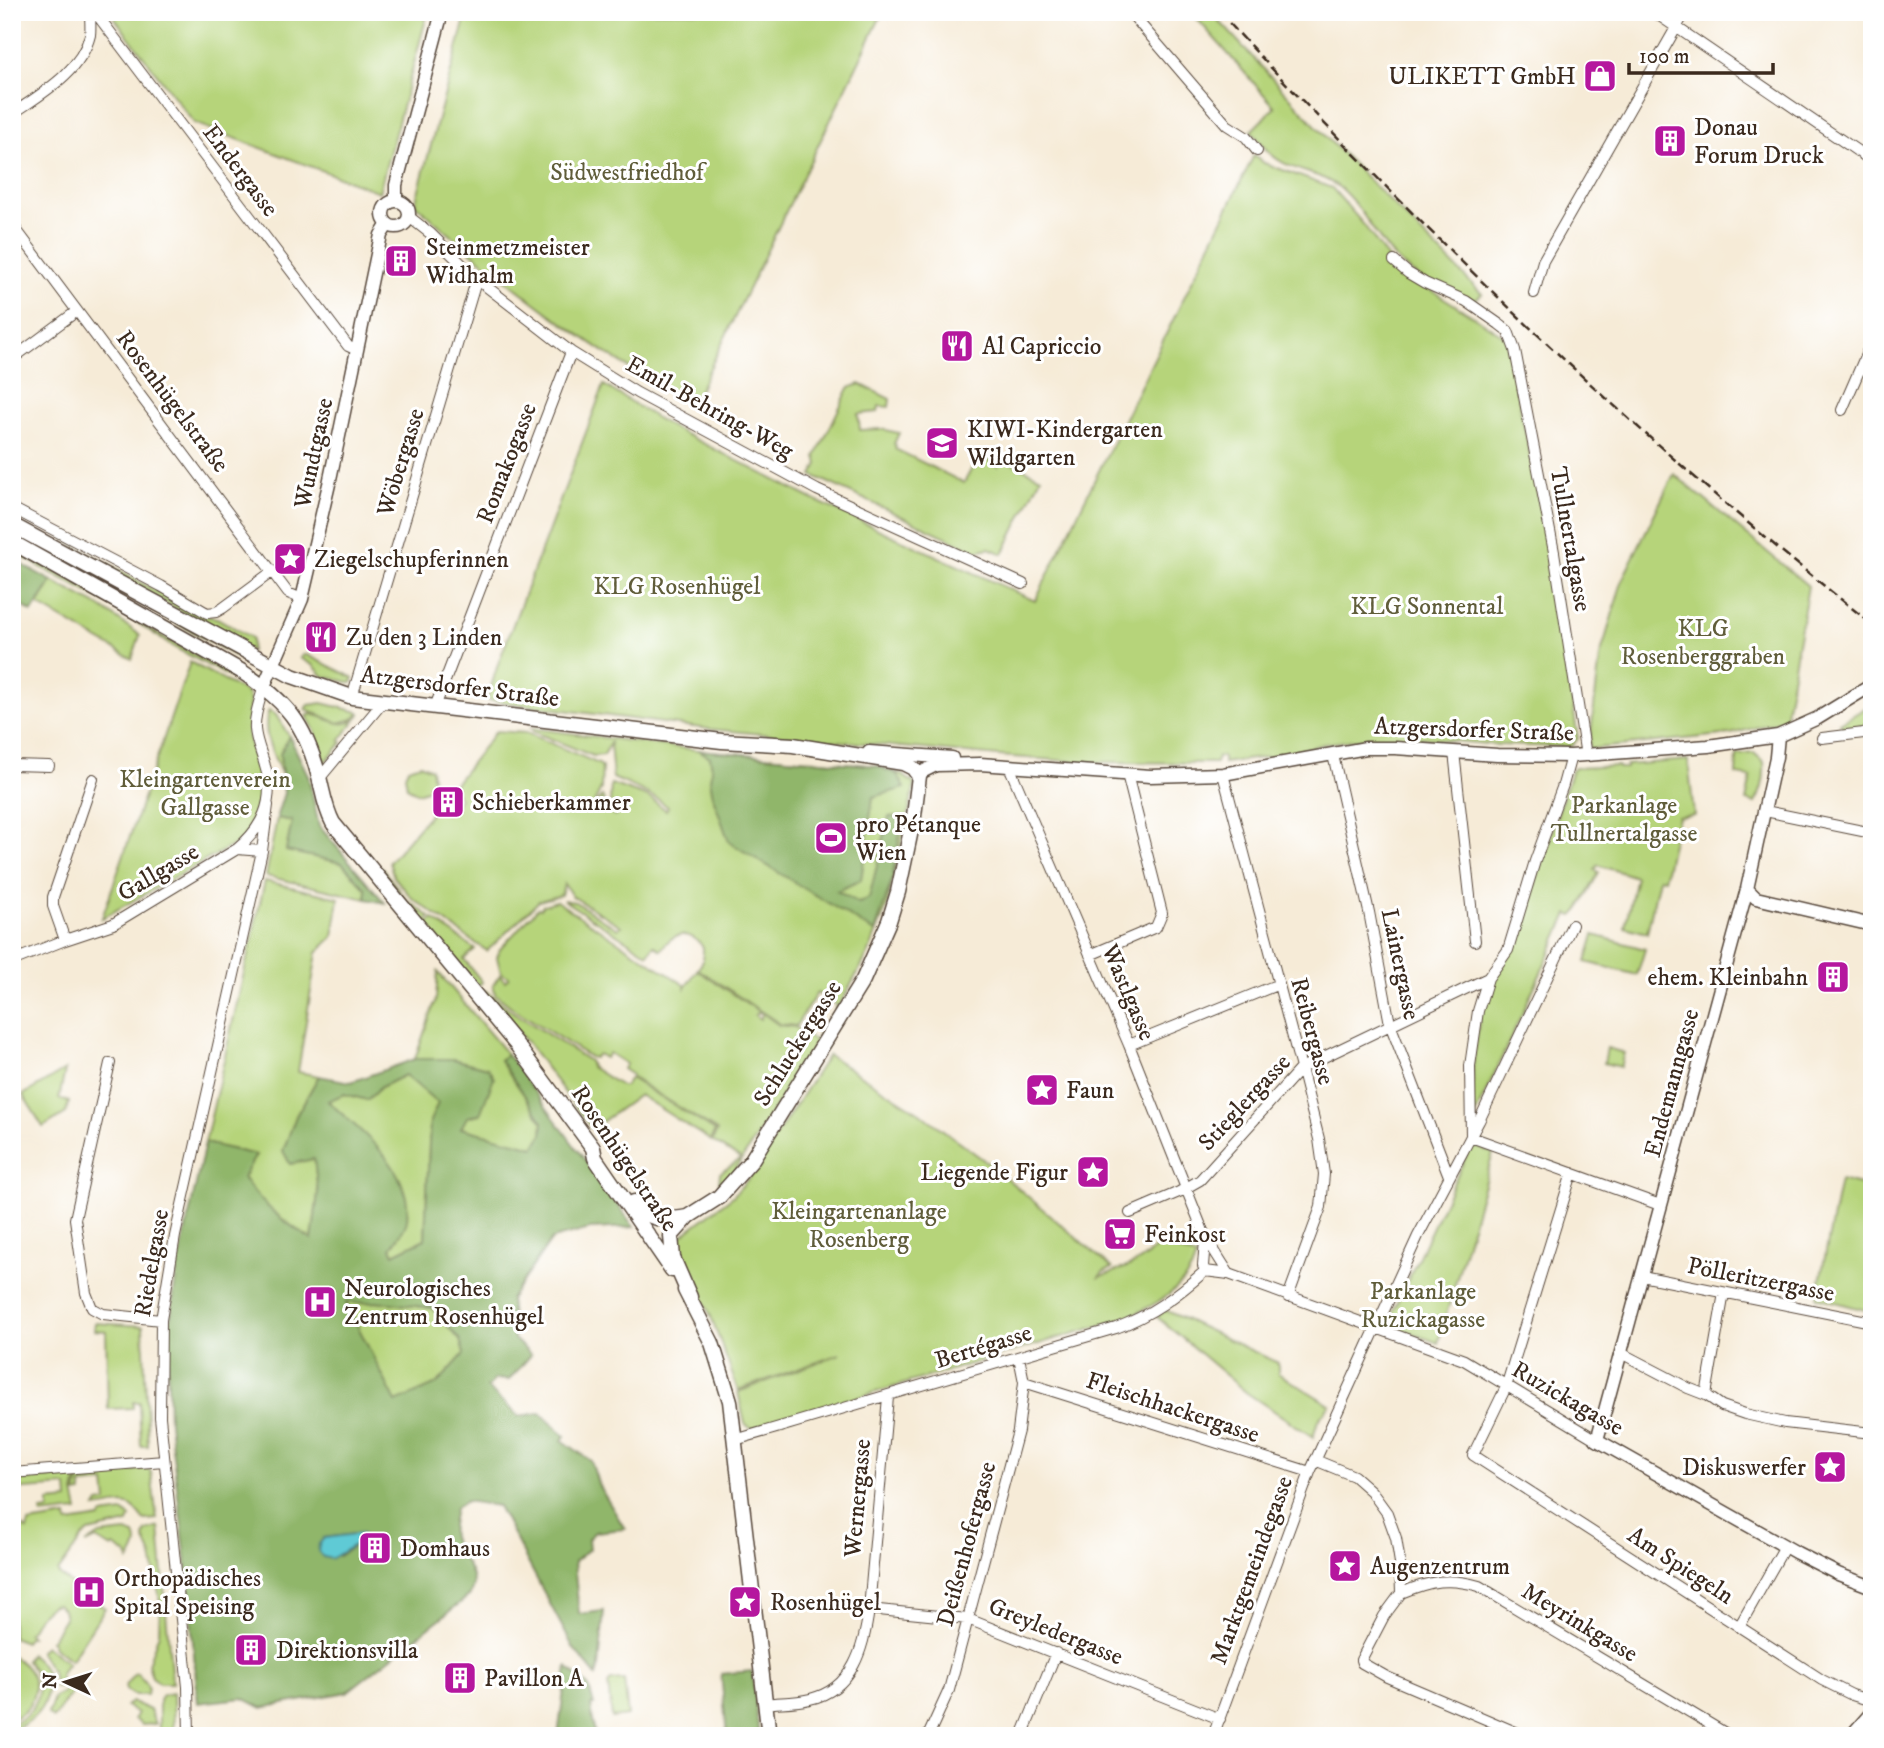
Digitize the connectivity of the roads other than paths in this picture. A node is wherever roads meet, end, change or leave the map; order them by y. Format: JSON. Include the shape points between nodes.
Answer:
{"nodes":[{"id":1,"x":90,"y":12,"type":"edge"},
{"id":2,"x":95,"y":12,"type":"edge"},
{"id":3,"x":442,"y":12,"type":"edge"},
{"id":4,"x":1130,"y":12,"type":"edge"},
{"id":5,"x":1654,"y":12,"type":"edge"},
{"id":6,"x":1685,"y":12,"type":"edge"},
{"id":7,"x":1676,"y":28,"type":"junction"},
{"id":8,"x":12,"y":114,"type":"edge"},
{"id":9,"x":1258,"y":151,"type":"dead end"},
{"id":10,"x":1872,"y":161,"type":"edge"},
{"id":11,"x":396,"y":201,"type":"junction"},
{"id":12,"x":408,"y":216,"type":"junction"},
{"id":13,"x":12,"y":224,"type":"edge"},
{"id":14,"x":388,"y":224,"type":"junction"},
{"id":15,"x":1394,"y":261,"type":"dead end"},
{"id":16,"x":478,"y":280,"type":"junction"},
{"id":17,"x":1534,"y":293,"type":"dead end"},
{"id":18,"x":77,"y":311,"type":"junction"},
{"id":19,"x":1872,"y":341,"type":"edge"},
{"id":20,"x":358,"y":350,"type":"junction"},
{"id":21,"x":571,"y":352,"type":"junction"},
{"id":22,"x":12,"y":359,"type":"edge"},
{"id":23,"x":1842,"y":410,"type":"dead end"},
{"id":24,"x":12,"y":508,"type":"edge"},
{"id":25,"x":12,"y":525,"type":"edge"},
{"id":26,"x":12,"y":542,"type":"edge"},
{"id":27,"x":273,"y":570,"type":"junction"},
{"id":28,"x":1023,"y":584,"type":"dead end"},
{"id":29,"x":302,"y":599,"type":"junction"},
{"id":30,"x":272,"y":666,"type":"junction"},
{"id":31,"x":1872,"y":685,"type":"edge"},
{"id":32,"x":264,"y":686,"type":"junction"},
{"id":33,"x":352,"y":696,"type":"junction"},
{"id":34,"x":383,"y":702,"type":"junction"},
{"id":35,"x":435,"y":707,"type":"junction"},
{"id":36,"x":1872,"y":732,"type":"edge"},
{"id":37,"x":1778,"y":736,"type":"junction"},
{"id":38,"x":1822,"y":737,"type":"dead end"},
{"id":39,"x":1454,"y":752,"type":"junction"},
{"id":40,"x":858,"y":754,"type":"junction"},
{"id":41,"x":1333,"y":755,"type":"junction"},
{"id":42,"x":1571,"y":756,"type":"junction"},
{"id":43,"x":1586,"y":756,"type":"junction"},
{"id":44,"x":980,"y":764,"type":"junction"},
{"id":45,"x":12,"y":765,"type":"edge"},
{"id":46,"x":49,"y":766,"type":"dead end"},
{"id":47,"x":1009,"y":766,"type":"junction"},
{"id":48,"x":1127,"y":774,"type":"junction"},
{"id":49,"x":1223,"y":774,"type":"junction"},
{"id":50,"x":919,"y":776,"type":"junction"},
{"id":51,"x":93,"y":779,"type":"dead end"},
{"id":52,"x":319,"y":779,"type":"junction"},
{"id":53,"x":268,"y":805,"type":"junction"},
{"id":54,"x":1765,"y":811,"type":"junction"},
{"id":55,"x":1872,"y":834,"type":"edge"},
{"id":56,"x":237,"y":849,"type":"junction"},
{"id":57,"x":262,"y":851,"type":"junction"},
{"id":58,"x":1747,"y":889,"type":"junction"},
{"id":59,"x":1572,"y":925,"type":"dead end"},
{"id":60,"x":1872,"y":925,"type":"edge"},
{"id":61,"x":65,"y":940,"type":"junction"},
{"id":62,"x":1475,"y":941,"type":"dead end"},
{"id":63,"x":1090,"y":955,"type":"junction"},
{"id":64,"x":12,"y":961,"type":"edge"},
{"id":65,"x":1488,"y":978,"type":"junction"},
{"id":66,"x":1279,"y":984,"type":"junction"},
{"id":67,"x":1390,"y":1024,"type":"junction"},
{"id":68,"x":1129,"y":1045,"type":"junction"},
{"id":69,"x":110,"y":1063,"type":"dead end"},
{"id":70,"x":1301,"y":1068,"type":"junction"},
{"id":71,"x":1471,"y":1137,"type":"junction"},
{"id":72,"x":593,"y":1148,"type":"junction"},
{"id":73,"x":1572,"y":1174,"type":"junction"},
{"id":74,"x":1448,"y":1176,"type":"junction"},
{"id":75,"x":1187,"y":1188,"type":"junction"},
{"id":76,"x":1660,"y":1205,"type":"junction"},
{"id":77,"x":1130,"y":1213,"type":"dead end"},
{"id":78,"x":689,"y":1216,"type":"junction"},
{"id":79,"x":1205,"y":1236,"type":"junction"},
{"id":80,"x":1205,"y":1271,"type":"junction"},
{"id":81,"x":1229,"y":1275,"type":"junction"},
{"id":82,"x":1642,"y":1276,"type":"junction"},
{"id":83,"x":1724,"y":1293,"type":"junction"},
{"id":84,"x":690,"y":1297,"type":"junction"},
{"id":85,"x":1288,"y":1297,"type":"junction"},
{"id":86,"x":161,"y":1321,"type":"junction"},
{"id":87,"x":1872,"y":1322,"type":"edge"},
{"id":88,"x":1376,"y":1326,"type":"junction"},
{"id":89,"x":1621,"y":1353,"type":"junction"},
{"id":90,"x":1019,"y":1357,"type":"junction"},
{"id":91,"x":1024,"y":1382,"type":"junction"},
{"id":92,"x":1506,"y":1387,"type":"junction"},
{"id":93,"x":1706,"y":1395,"type":"junction"},
{"id":94,"x":888,"y":1397,"type":"junction"},
{"id":95,"x":1872,"y":1433,"type":"edge"},
{"id":96,"x":735,"y":1440,"type":"junction"},
{"id":97,"x":1597,"y":1440,"type":"junction"},
{"id":98,"x":1315,"y":1460,"type":"junction"},
{"id":99,"x":164,"y":1461,"type":"junction"},
{"id":100,"x":1310,"y":1472,"type":"junction"},
{"id":101,"x":12,"y":1473,"type":"edge"},
{"id":102,"x":1784,"y":1546,"type":"junction"},
{"id":103,"x":1872,"y":1587,"type":"edge"},
{"id":104,"x":1401,"y":1594,"type":"junction"},
{"id":105,"x":869,"y":1609,"type":"junction"},
{"id":106,"x":968,"y":1619,"type":"junction"},
{"id":107,"x":1739,"y":1627,"type":"junction"},
{"id":108,"x":1056,"y":1653,"type":"junction"},
{"id":109,"x":1872,"y":1701,"type":"edge"},
{"id":110,"x":765,"y":1704,"type":"junction"},
{"id":111,"x":1872,"y":1712,"type":"edge"},
{"id":112,"x":1220,"y":1719,"type":"junction"},
{"id":113,"x":189,"y":1736,"type":"edge"},
{"id":114,"x":769,"y":1736,"type":"edge"},
{"id":115,"x":928,"y":1736,"type":"edge"},
{"id":116,"x":1023,"y":1736,"type":"edge"},
{"id":117,"x":1213,"y":1736,"type":"edge"},
{"id":118,"x":1525,"y":1736,"type":"edge"},
{"id":119,"x":1730,"y":1736,"type":"edge"},
{"id":120,"x":1851,"y":1736,"type":"edge"}],
"edges":[{"from":1,"to":8,"type":"street","via":[[90,33],[74,66]]},
{"from":2,"to":20,"type":"street","name":"Endergasse","via":[[348,346]]},
{"from":3,"to":11,"type":"street","via":[[396,186]]},
{"from":4,"to":9,"type":"street","via":[[1227,125]]},
{"from":5,"to":7,"type":"street"},
{"from":6,"to":7,"type":"street"},
{"from":7,"to":10,"type":"street"},
{"from":7,"to":17,"type":"street","via":[[1543,261]]},
{"from":11,"to":12,"type":"street","via":[[404,204]]},
{"from":11,"to":14,"type":"street","via":[[385,208]]},
{"from":12,"to":14,"type":"street","via":[[400,226]]},
{"from":12,"to":16,"type":"street","name":"Emil-Behring-Weg"},
{"from":13,"to":18,"type":"street","name":"Rosenhügelstraße"},
{"from":14,"to":20,"type":"street","name":"Wundtgasse","via":[[381,235]]},
{"from":15,"to":43,"type":"street","name":"Tullnertalgasse","via":[[1425,283],[1466,300],[1508,331],[1516,350]]},
{"from":16,"to":21,"type":"street","name":"Emil-Behring-Weg"},
{"from":16,"to":33,"type":"street","name":"Wöbergasse"},
{"from":18,"to":22,"type":"street"},
{"from":18,"to":27,"type":"street","name":"Rosenhügelstraße"},
{"from":19,"to":23,"type":"street"},
{"from":20,"to":29,"type":"street","name":"Wundtgasse"},
{"from":21,"to":28,"type":"street","name":"Emil-Behring-Weg","via":[[817,490]]},
{"from":21,"to":35,"type":"street","name":"Romakogasse"},
{"from":24,"to":27,"type":"street","via":[[204,612],[216,612]]},
{"from":25,"to":30,"type":"main road","name":"Atzgersdorfer Straße"},
{"from":26,"to":32,"type":"main road"},
{"from":27,"to":29,"type":"street","name":"Rosenhügelstraße","via":[[288,593]]},
{"from":29,"to":30,"type":"street","name":"Wundtgasse"},
{"from":30,"to":32,"type":"street","name":"Wundtgasse"},
{"from":30,"to":33,"type":"main road","name":"Atzgersdorfer Straße"},
{"from":31,"to":37,"type":"street","name":"Atzgersdorfer Straße"},
{"from":32,"to":52,"type":"main road","name":"Rosenhügelstraße","via":[[292,713],[309,742]]},
{"from":32,"to":53,"type":"street","via":[[255,728],[269,779]]},
{"from":33,"to":34,"type":"main road","name":"Atzgersdorfer Straße"},
{"from":34,"to":35,"type":"main road","name":"Atzgersdorfer Straße"},
{"from":34,"to":52,"type":"street"},
{"from":35,"to":40,"type":"main road","name":"Atzgersdorfer Straße"},
{"from":36,"to":38,"type":"street"},
{"from":37,"to":43,"type":"street","name":"Atzgersdorfer Straße","via":[[1708,747]]},
{"from":37,"to":54,"type":"street","name":"Endemanngasse"},
{"from":39,"to":41,"type":"street","name":"Atzgersdorfer Straße","via":[[1366,748]]},
{"from":39,"to":42,"type":"street","name":"Atzgersdorfer Straße"},
{"from":39,"to":62,"type":"street"},
{"from":40,"to":44,"type":"street","name":"Atzgersdorfer Straße","via":[[929,756]]},
{"from":40,"to":50,"type":"main road","name":"Atzgersdorfer Straße","via":[[903,763]]},
{"from":41,"to":49,"type":"street","name":"Atzgersdorfer Straße"},
{"from":41,"to":67,"type":"street","name":"Lainergasse"},
{"from":42,"to":43,"type":"street","name":"Atzgersdorfer Straße"},
{"from":42,"to":65,"type":"street","via":[[1508,950]]},
{"from":44,"to":47,"type":"street","name":"Atzgersdorfer Straße"},
{"from":44,"to":50,"type":"street","name":"Atzgersdorfer Straße","via":[[936,765]]},
{"from":45,"to":46,"type":"street"},
{"from":47,"to":48,"type":"street","name":"Atzgersdorfer Straße"},
{"from":47,"to":63,"type":"street","name":"Wastlgasse"},
{"from":48,"to":49,"type":"street","name":"Atzgersdorfer Straße"},
{"from":48,"to":63,"type":"street","via":[[1163,913],[1156,928]]},
{"from":49,"to":66,"type":"street","name":"Reibergasse"},
{"from":50,"to":78,"type":"main road","name":"Schluckergasse","via":[[898,891],[863,980],[751,1161],[719,1196]]},
{"from":51,"to":61,"type":"street","via":[[53,897]]},
{"from":52,"to":72,"type":"main road","name":"Rosenhügelstraße","via":[[326,810],[345,841],[516,1044]]},
{"from":53,"to":56,"type":"street","name":"Gallgasse","via":[[255,831]]},
{"from":53,"to":57,"type":"street","name":"Riedelgasse"},
{"from":54,"to":55,"type":"street"},
{"from":54,"to":58,"type":"street","name":"Endemanngasse"},
{"from":56,"to":57,"type":"street"},
{"from":56,"to":61,"type":"street","name":"Gallgasse","via":[[113,924]]},
{"from":57,"to":86,"type":"street","name":"Riedelgasse","via":[[175,1236]]},
{"from":58,"to":60,"type":"street","via":[[1756,898]]},
{"from":58,"to":76,"type":"street","name":"Endemanngasse"},
{"from":59,"to":71,"type":"street"},
{"from":61,"to":64,"type":"street","name":"Gallgasse"},
{"from":63,"to":68,"type":"street","name":"Wastlgasse"},
{"from":65,"to":67,"type":"street","name":"Stieglergasse"},
{"from":65,"to":71,"type":"street","via":[[1470,1066]]},
{"from":66,"to":68,"type":"street"},
{"from":66,"to":70,"type":"street","name":"Reibergasse"},
{"from":67,"to":70,"type":"street","name":"Stieglergasse"},
{"from":67,"to":74,"type":"street","name":"Lainergasse"},
{"from":68,"to":75,"type":"street","name":"Wastlgasse"},
{"from":69,"to":86,"type":"street","via":[[75,1219],[86,1293],[92,1308],[106,1315]]},
{"from":70,"to":75,"type":"street","name":"Stieglergasse","via":[[1200,1180]]},
{"from":70,"to":85,"type":"street","name":"Reibergasse","via":[[1324,1174],[1321,1207]]},
{"from":71,"to":73,"type":"street"},
{"from":71,"to":74,"type":"street"},
{"from":72,"to":78,"type":"main road","via":[[642,1212],[660,1220]]},
{"from":72,"to":84,"type":"main road","name":"Rosenhügelstraße","via":[[595,1158]]},
{"from":73,"to":76,"type":"street"},
{"from":73,"to":92,"type":"street"},
{"from":74,"to":88,"type":"street"},
{"from":75,"to":77,"type":"street","name":"Stieglergasse"},
{"from":75,"to":79,"type":"street","name":"Wastlgasse"},
{"from":76,"to":82,"type":"street","name":"Endemanngasse"},
{"from":78,"to":84,"type":"main road","name":"Schluckergasse","via":[[671,1236],[670,1245]]},
{"from":79,"to":80,"type":"street","name":"Wastlgasse"},
{"from":79,"to":81,"type":"street","name":"Wastlgasse"},
{"from":80,"to":81,"type":"street"},
{"from":80,"to":90,"type":"street","name":"Bertégasse","via":[[1142,1318]]},
{"from":81,"to":85,"type":"street","name":"Ruzickagasse"},
{"from":82,"to":83,"type":"street","name":"Pölleritzergasse"},
{"from":82,"to":89,"type":"street","name":"Endemanngasse"},
{"from":83,"to":87,"type":"street","name":"Pölleritzergasse"},
{"from":83,"to":93,"type":"street"},
{"from":84,"to":96,"type":"main road","name":"Rosenhügelstraße","via":[[712,1343]]},
{"from":85,"to":88,"type":"street","name":"Ruzickagasse"},
{"from":86,"to":99,"type":"street","name":"Riedelgasse"},
{"from":88,"to":92,"type":"street","name":"Ruzickagasse","via":[[1464,1360]]},
{"from":88,"to":98,"type":"street","name":"Marktgemeindegasse"},
{"from":89,"to":93,"type":"street"},
{"from":89,"to":97,"type":"street","name":"Endemanngasse"},
{"from":90,"to":91,"type":"street","name":"Deißenhofergasse"},
{"from":90,"to":94,"type":"street","name":"Bertégasse"},
{"from":91,"to":100,"type":"street","name":"Fleischhackergasse"},
{"from":91,"to":106,"type":"street","name":"Deißenhofergasse","via":[[1018,1431]]},
{"from":92,"to":97,"type":"street","name":"Ruzickagasse"},
{"from":92,"to":107,"type":"street","name":"Am Spiegeln","via":[[1473,1455]]},
{"from":93,"to":95,"type":"street","via":[[1722,1406],[1753,1416]]},
{"from":94,"to":96,"type":"street","name":"Bertégasse"},
{"from":94,"to":105,"type":"street","name":"Wernergasse"},
{"from":96,"to":110,"type":"main road","name":"Rosenhügelstraße"},
{"from":97,"to":102,"type":"street","name":"Ruzickagasse"},
{"from":98,"to":100,"type":"street","name":"Marktgemeindegasse"},
{"from":98,"to":104,"type":"street","via":[[1354,1476],[1381,1502],[1396,1538]]},
{"from":99,"to":101,"type":"street"},
{"from":99,"to":113,"type":"street","name":"Riedelgasse"},
{"from":100,"to":112,"type":"street","name":"Marktgemeindegasse"},
{"from":102,"to":103,"type":"street","name":"Ruzickagasse"},
{"from":102,"to":107,"type":"street"},
{"from":104,"to":118,"type":"street","via":[[1374,1633],[1362,1663]]},
{"from":104,"to":119,"type":"street","name":"Meyrinkgasse","via":[[1441,1581],[1479,1586]]},
{"from":105,"to":106,"type":"street","name":"Greyledergasse"},
{"from":105,"to":110,"type":"street","name":"Wernergasse","via":[[865,1640],[843,1682],[810,1699]]},
{"from":106,"to":108,"type":"street","name":"Greyledergasse"},
{"from":106,"to":115,"type":"street","name":"Deißenhofergasse","via":[[949,1690]]},
{"from":107,"to":109,"type":"street","name":"Am Spiegeln","via":[[1838,1689]]},
{"from":108,"to":112,"type":"street","name":"Greyledergasse"},
{"from":108,"to":116,"type":"street"},
{"from":110,"to":114,"type":"main road","name":"Rosenhügelstraße"},
{"from":111,"to":120,"type":"street"},
{"from":112,"to":117,"type":"street","name":"Marktgemeindegasse"}]}
